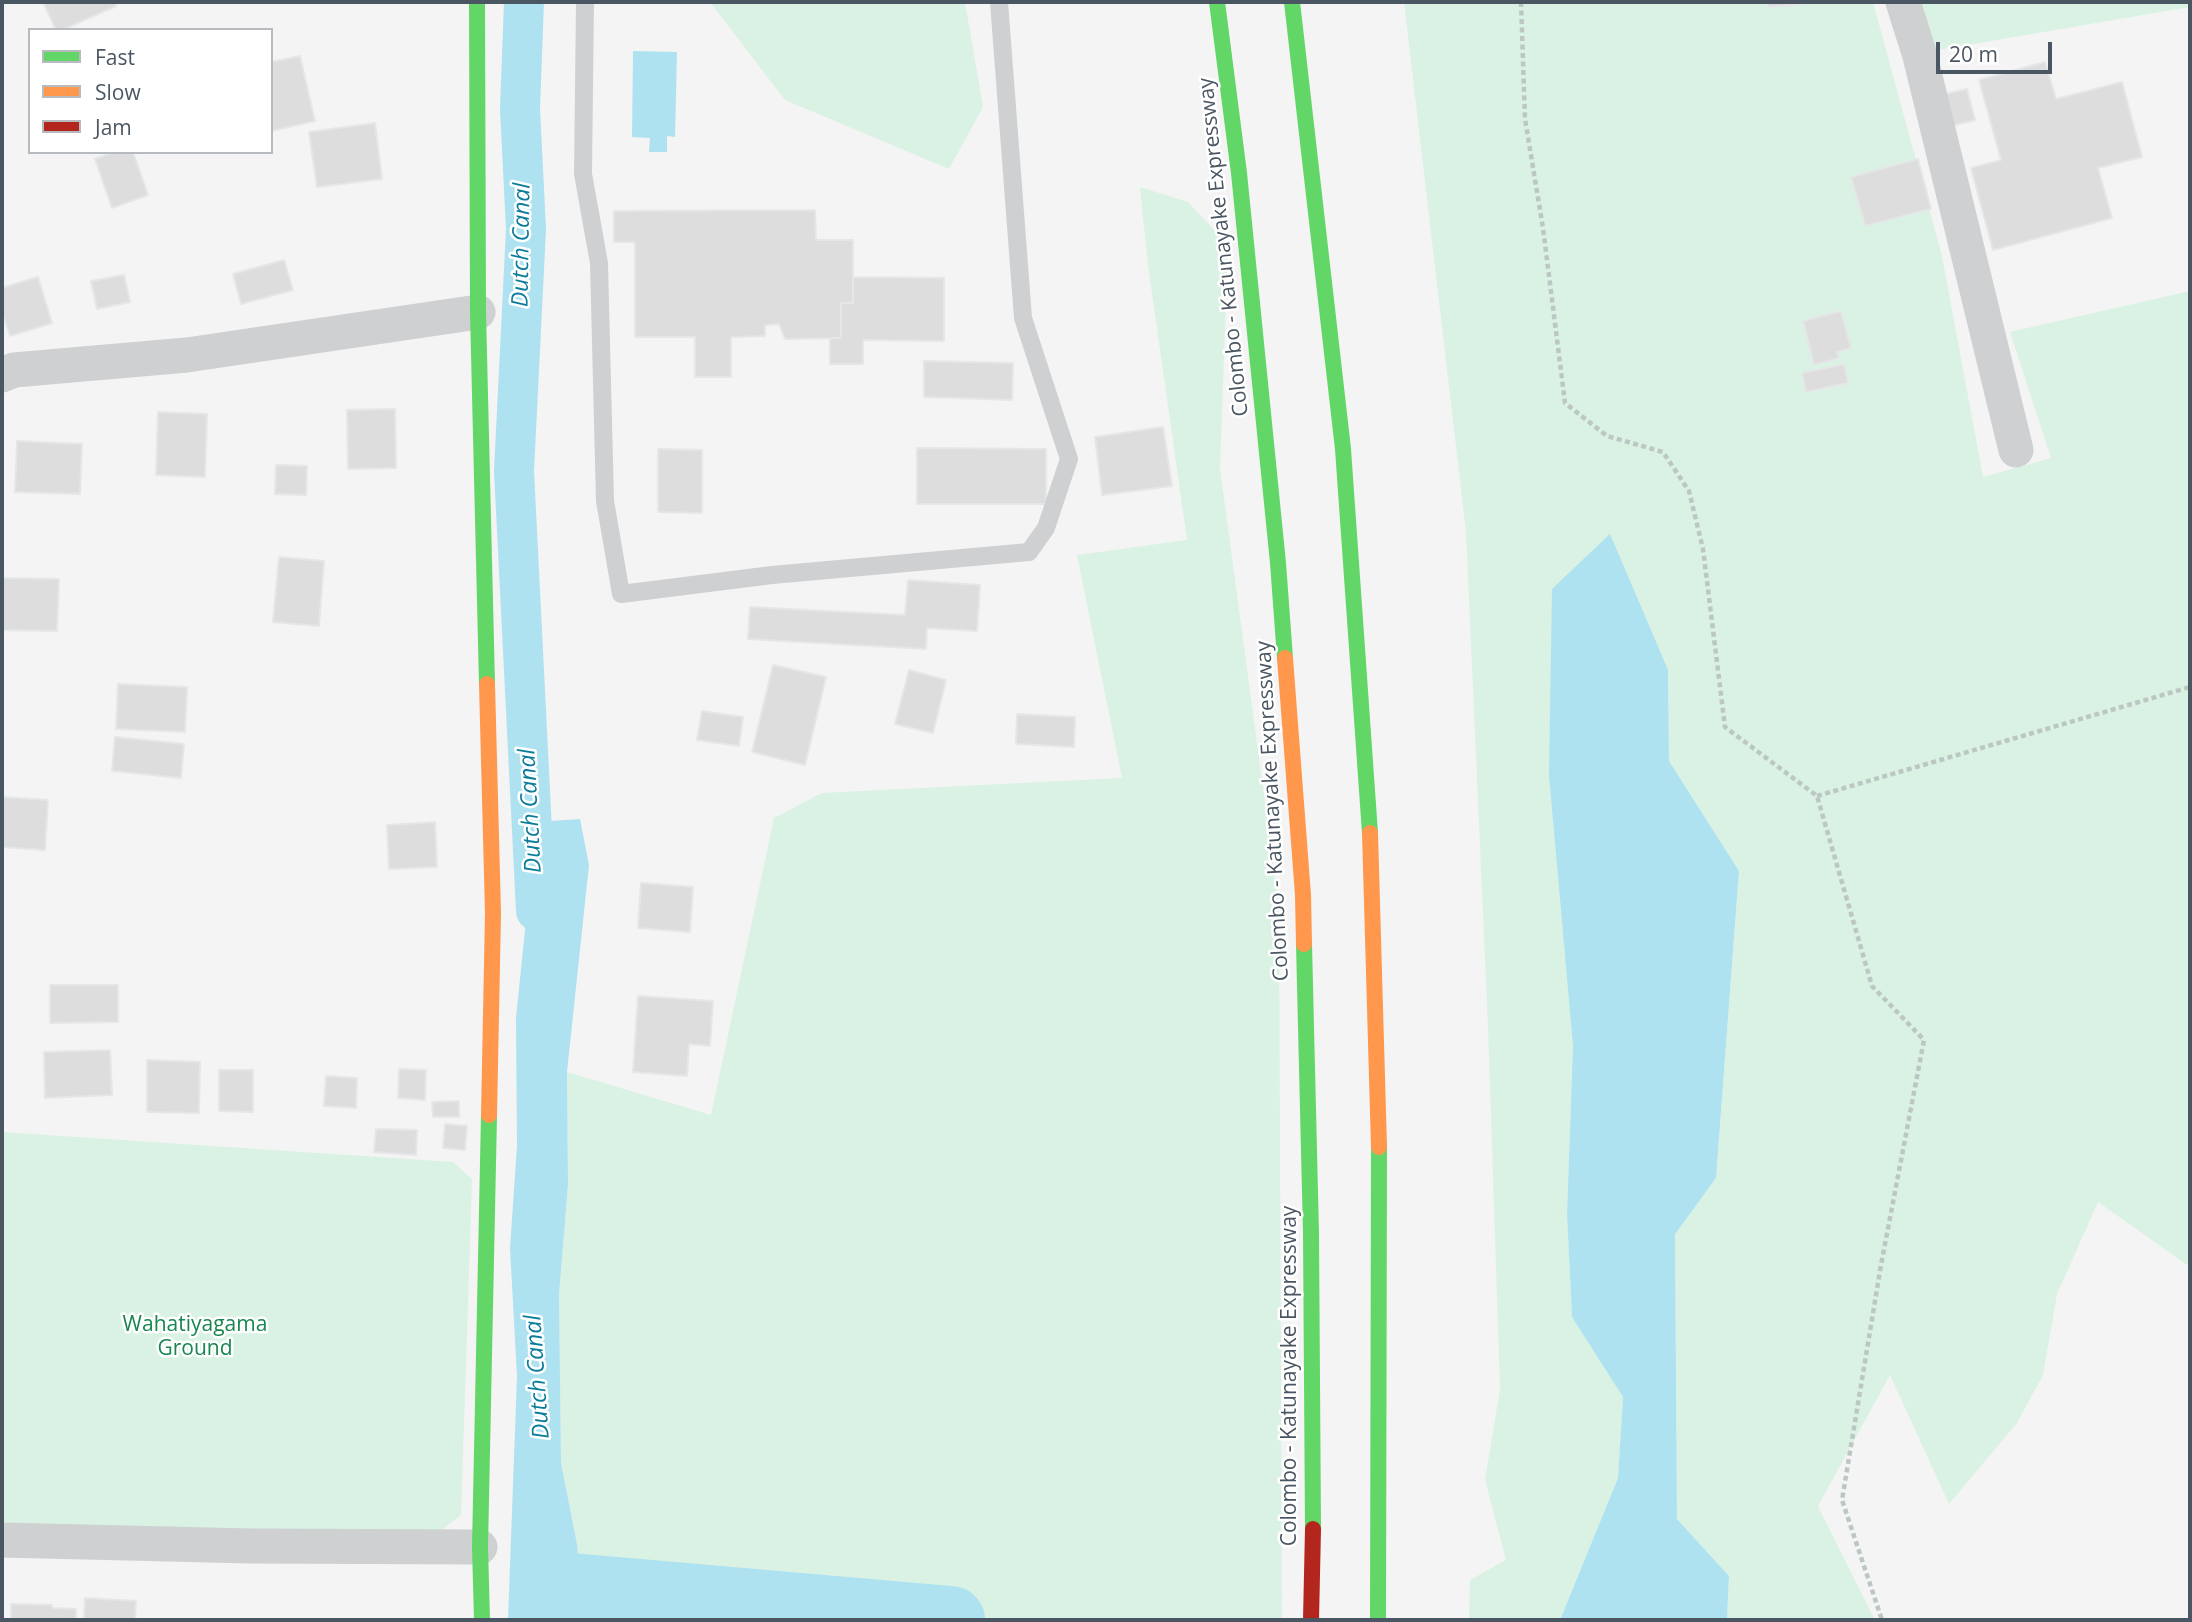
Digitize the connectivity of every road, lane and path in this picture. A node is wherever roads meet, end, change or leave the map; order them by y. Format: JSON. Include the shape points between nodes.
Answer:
{"nodes":[{"id":1,"x":477,"y":2,"type":"edge"},
{"id":2,"x":584,"y":2,"type":"edge"},
{"id":3,"x":999,"y":2,"type":"edge"},
{"id":4,"x":1217,"y":2,"type":"edge"},
{"id":5,"x":1292,"y":2,"type":"edge"},
{"id":6,"x":1521,"y":2,"type":"edge"},
{"id":7,"x":1903,"y":2,"type":"edge"},
{"id":8,"x":478,"y":312,"type":"junction"},
{"id":9,"x":2,"y":375,"type":"edge"},
{"id":10,"x":2016,"y":450,"type":"dead end"},
{"id":11,"x":2190,"y":687,"type":"edge"},
{"id":12,"x":1817,"y":796,"type":"junction"},
{"id":13,"x":2,"y":1540,"type":"edge"},
{"id":14,"x":480,"y":1547,"type":"junction"},
{"id":15,"x":482,"y":1620,"type":"edge"},
{"id":16,"x":1311,"y":1620,"type":"edge"},
{"id":17,"x":1378,"y":1620,"type":"edge"},
{"id":18,"x":1882,"y":1620,"type":"edge"}],
"edges":[{"from":1,"to":8,"type":"main road"},
{"from":2,"to":3,"type":"lane","via":[[583,174],[599,263],[605,501],[621,594],[1029,552],[1046,528],[1069,459],[1023,318]]},
{"from":4,"to":16,"type":"main road","name":"Colombo - Katunayake Expressway","via":[[1277,550],[1303,895],[1311,1233]]},
{"from":5,"to":17,"type":"main road","via":[[1343,449],[1372,861],[1380,1199]]},
{"from":6,"to":12,"type":"path","via":[[1525,119],[1565,402],[1607,436],[1663,452],[1689,491],[1703,549],[1725,727]]},
{"from":7,"to":10,"type":"street"},
{"from":8,"to":9,"type":"street","via":[[187,355],[13,370]]},
{"from":8,"to":14,"type":"main road","via":[[493,912]]},
{"from":11,"to":12,"type":"path"},
{"from":12,"to":18,"type":"path","via":[[1872,986],[1924,1040],[1842,1500]]},
{"from":13,"to":14,"type":"street"},
{"from":14,"to":15,"type":"main road"}]}
